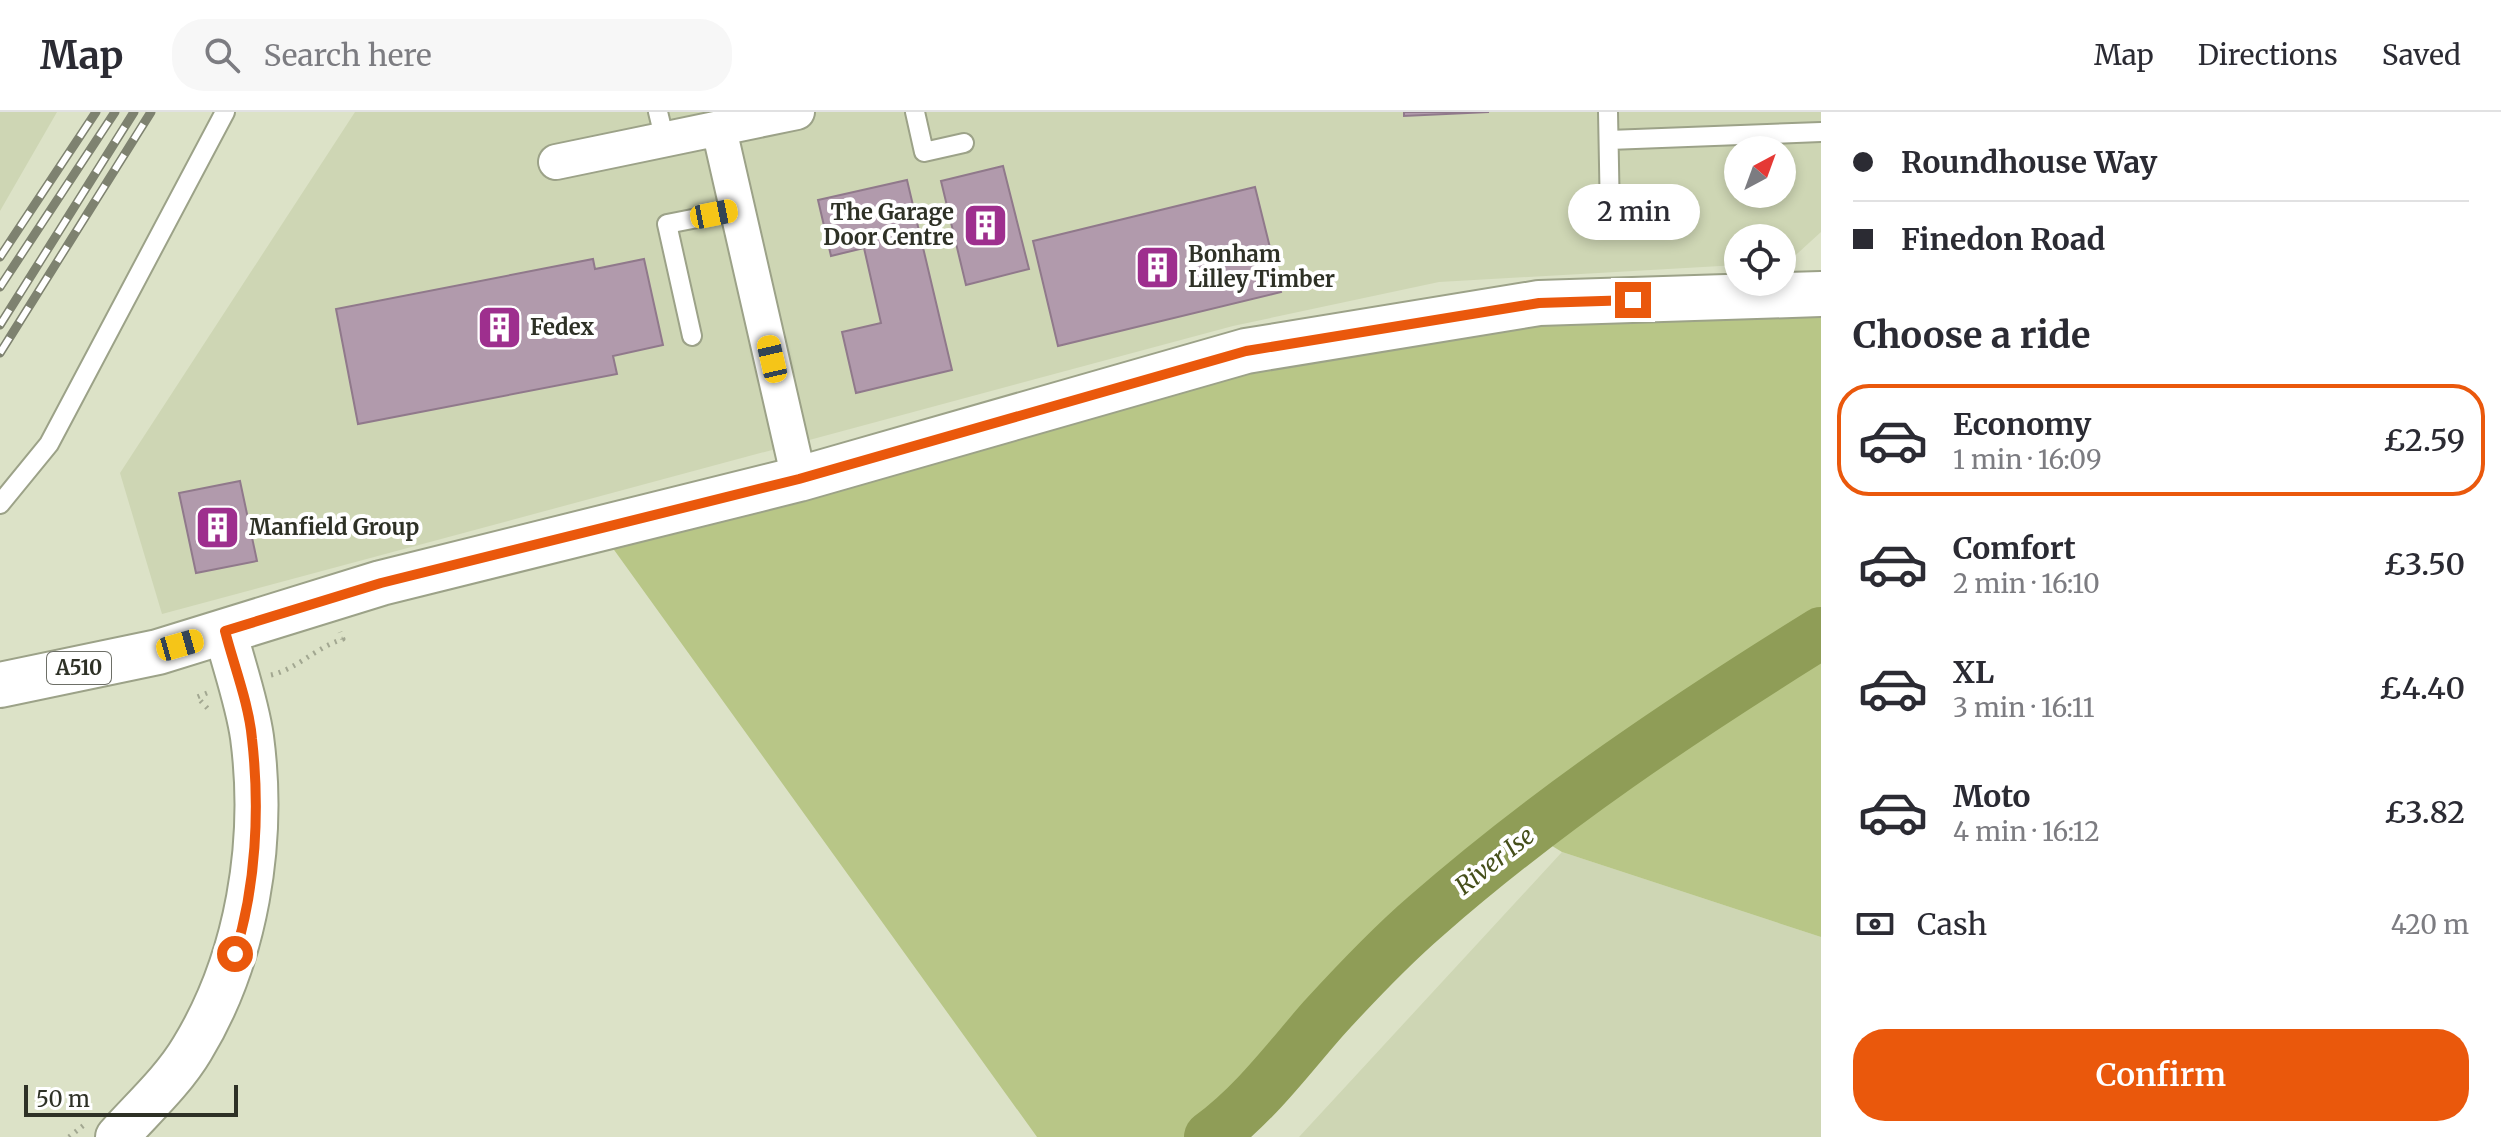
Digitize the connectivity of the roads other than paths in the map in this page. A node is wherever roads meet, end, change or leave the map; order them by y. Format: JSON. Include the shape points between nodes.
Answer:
{"nodes":[{"id":1,"x":225,"y":112,"type":"edge"},
{"id":2,"x":797,"y":112,"type":"edge"},
{"id":3,"x":915,"y":112,"type":"edge"},
{"id":4,"x":1608,"y":112,"type":"edge"},
{"id":5,"x":661,"y":127,"type":"edge"},
{"id":6,"x":719,"y":129,"type":"junction"},
{"id":7,"x":1821,"y":132,"type":"edge"},
{"id":8,"x":1609,"y":140,"type":"junction"},
{"id":9,"x":964,"y":143,"type":"dead end"},
{"id":10,"x":556,"y":162,"type":"dead end"},
{"id":11,"x":738,"y":210,"type":"junction"},
{"id":12,"x":1610,"y":217,"type":"dead end"},
{"id":13,"x":1821,"y":294,"type":"edge"},
{"id":14,"x":692,"y":336,"type":"dead end"},
{"id":15,"x":799,"y":479,"type":"junction"},
{"id":16,"x":0,"y":504,"type":"edge"},
{"id":17,"x":225,"y":631,"type":"junction"},
{"id":18,"x":0,"y":685,"type":"edge"},
{"id":19,"x":117,"y":1137,"type":"edge"}],
"edges":[{"from":1,"to":16,"type":"lane","via":[[49,444]]},
{"from":2,"to":6,"type":"street"},
{"from":3,"to":9,"type":"lane","via":[[924,152]]},
{"from":4,"to":8,"type":"lane"},
{"from":5,"to":6,"type":"street"},
{"from":5,"to":10,"type":"street"},
{"from":6,"to":11,"type":"street"},
{"from":7,"to":8,"type":"lane"},
{"from":8,"to":12,"type":"lane"},
{"from":11,"to":14,"type":"lane","via":[[667,224]]},
{"from":11,"to":15,"type":"street"},
{"from":13,"to":15,"type":"main road","number":"A510","via":[[1539,303],[1261,348]]},
{"from":15,"to":17,"type":"main road","number":"A510","via":[[381,583]]},
{"from":17,"to":18,"type":"main road","number":"A510","via":[[158,652]]},
{"from":17,"to":19,"type":"street","via":[[252,737],[255,833],[243,928],[226,980],[192,1050]]}]}
